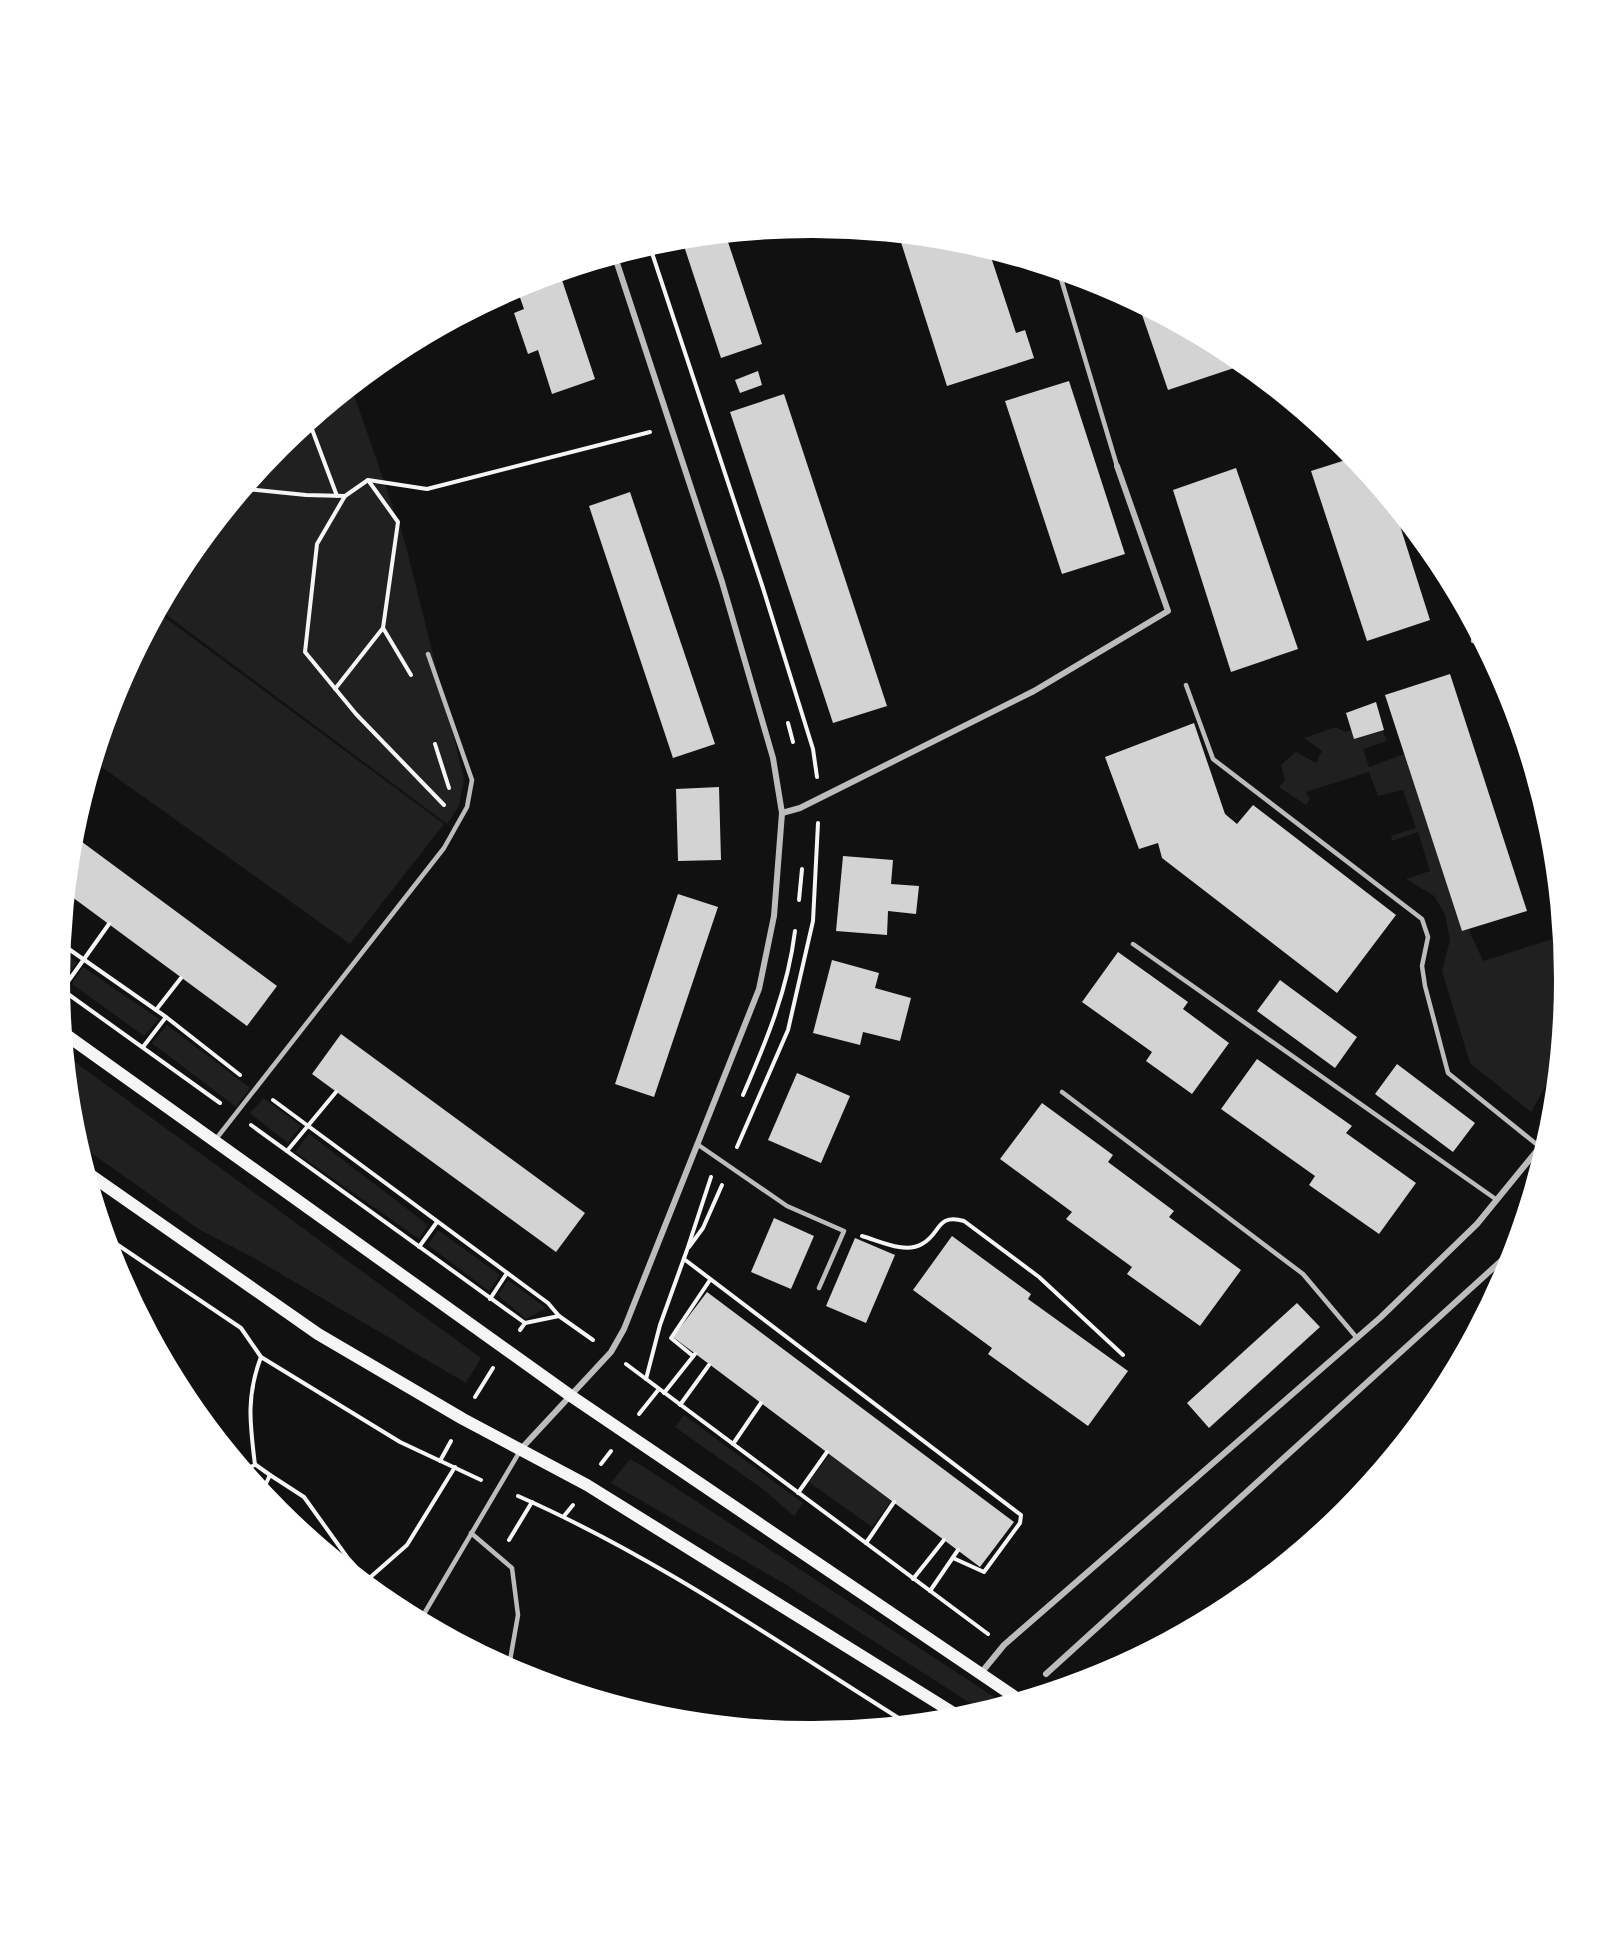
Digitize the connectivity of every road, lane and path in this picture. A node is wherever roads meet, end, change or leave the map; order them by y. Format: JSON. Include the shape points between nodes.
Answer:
{"nodes":[{"id":1,"x":617,"y":264,"type":"edge"},
{"id":2,"x":1062,"y":281,"type":"edge"},
{"id":3,"x":671,"y":426,"type":"junction"},
{"id":4,"x":313,"y":432,"type":"edge"},
{"id":5,"x":1118,"y":466,"type":"joint"},
{"id":6,"x":368,"y":480,"type":"junction"},
{"id":7,"x":256,"y":490,"type":"edge"},
{"id":8,"x":337,"y":496,"type":"junction"},
{"id":9,"x":345,"y":496,"type":"junction"},
{"id":10,"x":383,"y":628,"type":"junction"},
{"id":11,"x":428,"y":654,"type":"dead end"},
{"id":12,"x":414,"y":681,"type":"dead end"},
{"id":13,"x":1186,"y":685,"type":"dead end"},
{"id":14,"x":335,"y":688,"type":"junction"},
{"id":15,"x":785,"y":714,"type":"dead end"},
{"id":16,"x":431,"y":734,"type":"dead end"},
{"id":17,"x":794,"y":747,"type":"dead end"},
{"id":18,"x":782,"y":813,"type":"junction"},
{"id":19,"x":459,"y":820,"type":"junction"},
{"id":20,"x":802,"y":862,"type":"dead end"},
{"id":21,"x":799,"y":906,"type":"dead end"},
{"id":22,"x":109,"y":924,"type":"dead end"},
{"id":23,"x":796,"y":928,"type":"dead end"},
{"id":24,"x":1133,"y":944,"type":"dead end"},
{"id":25,"x":71,"y":950,"type":"edge"},
{"id":26,"x":84,"y":959,"type":"junction"},
{"id":27,"x":70,"y":977,"type":"edge"},
{"id":28,"x":181,"y":978,"type":"dead end"},
{"id":29,"x":71,"y":996,"type":"edge"},
{"id":30,"x":156,"y":1010,"type":"junction"},
{"id":31,"x":166,"y":1017,"type":"junction"},
{"id":32,"x":73,"y":1040,"type":"edge"},
{"id":33,"x":142,"y":1047,"type":"junction"},
{"id":34,"x":255,"y":1087,"type":"junction"},
{"id":35,"x":336,"y":1092,"type":"dead end"},
{"id":36,"x":1062,"y":1092,"type":"dead end"},
{"id":37,"x":740,"y":1103,"type":"dead end"},
{"id":38,"x":235,"y":1113,"type":"junction"},
{"id":39,"x":308,"y":1126,"type":"junction"},
{"id":40,"x":214,"y":1141,"type":"junction"},
{"id":41,"x":1534,"y":1143,"type":"edge"},
{"id":42,"x":697,"y":1144,"type":"junction"},
{"id":43,"x":287,"y":1151,"type":"junction"},
{"id":44,"x":717,"y":1158,"type":"junction"},
{"id":45,"x":1531,"y":1159,"type":"edge"},
{"id":46,"x":99,"y":1181,"type":"edge"},
{"id":47,"x":1497,"y":1200,"type":"junction"},
{"id":48,"x":437,"y":1222,"type":"junction"},
{"id":49,"x":844,"y":1231,"type":"junction"},
{"id":50,"x":121,"y":1247,"type":"edge"},
{"id":51,"x":419,"y":1247,"type":"junction"},
{"id":52,"x":684,"y":1259,"type":"junction"},
{"id":53,"x":1496,"y":1266,"type":"edge"},
{"id":54,"x":507,"y":1273,"type":"junction"},
{"id":55,"x":710,"y":1280,"type":"junction"},
{"id":56,"x":819,"y":1288,"type":"dead end"},
{"id":57,"x":490,"y":1299,"type":"junction"},
{"id":58,"x":559,"y":1316,"type":"junction"},
{"id":59,"x":525,"y":1323,"type":"junction"},
{"id":60,"x":518,"y":1332,"type":"dead end"},
{"id":61,"x":580,"y":1332,"type":"dead end"},
{"id":62,"x":1357,"y":1338,"type":"junction"},
{"id":63,"x":1123,"y":1354,"type":"dead end"},
{"id":64,"x":261,"y":1357,"type":"junction"},
{"id":65,"x":709,"y":1365,"type":"dead end"},
{"id":66,"x":493,"y":1368,"type":"dead end"},
{"id":67,"x":637,"y":1371,"type":"dead end"},
{"id":68,"x":646,"y":1379,"type":"junction"},
{"id":69,"x":480,"y":1388,"type":"dead end"},
{"id":70,"x":659,"y":1389,"type":"junction"},
{"id":71,"x":664,"y":1393,"type":"junction"},
{"id":72,"x":571,"y":1396,"type":"junction"},
{"id":73,"x":761,"y":1403,"type":"dead end"},
{"id":74,"x":680,"y":1405,"type":"junction"},
{"id":75,"x":646,"y":1406,"type":"dead end"},
{"id":76,"x":454,"y":1436,"type":"dead end"},
{"id":77,"x":733,"y":1444,"type":"junction"},
{"id":78,"x":614,"y":1447,"type":"dead end"},
{"id":79,"x":520,"y":1450,"type":"junction"},
{"id":80,"x":827,"y":1452,"type":"dead end"},
{"id":81,"x":440,"y":1461,"type":"junction"},
{"id":82,"x":255,"y":1465,"type":"joint"},
{"id":83,"x":601,"y":1465,"type":"dead end"},
{"id":84,"x":270,"y":1475,"type":"junction"},
{"id":85,"x":267,"y":1481,"type":"edge"},
{"id":86,"x":798,"y":1493,"type":"junction"},
{"id":87,"x":894,"y":1502,"type":"dead end"},
{"id":88,"x":574,"y":1503,"type":"dead end"},
{"id":89,"x":564,"y":1516,"type":"junction"},
{"id":90,"x":471,"y":1533,"type":"junction"},
{"id":91,"x":944,"y":1540,"type":"dead end"},
{"id":92,"x":866,"y":1543,"type":"junction"},
{"id":93,"x":958,"y":1550,"type":"dead end"},
{"id":94,"x":346,"y":1556,"type":"edge"},
{"id":95,"x":500,"y":1557,"type":"junction"},
{"id":96,"x":953,"y":1558,"type":"junction"},
{"id":97,"x":371,"y":1575,"type":"edge"},
{"id":98,"x":913,"y":1579,"type":"junction"},
{"id":99,"x":930,"y":1591,"type":"junction"},
{"id":100,"x":425,"y":1612,"type":"edge"},
{"id":101,"x":1004,"y":1645,"type":"junction"},
{"id":102,"x":511,"y":1657,"type":"edge"},
{"id":103,"x":981,"y":1673,"type":"junction"},
{"id":104,"x":1046,"y":1674,"type":"dead end"},
{"id":105,"x":1011,"y":1694,"type":"edge"},
{"id":106,"x":943,"y":1709,"type":"edge"},
{"id":107,"x":896,"y":1716,"type":"edge"}],
"edges":[{"from":1,"to":3,"type":"street"},
{"from":2,"to":5,"type":"lane"},
{"from":3,"to":6,"type":"path","via":[[427,489]]},
{"from":3,"to":18,"type":"street","via":[[773,758]]},
{"from":4,"to":8,"type":"path"},
{"from":5,"to":18,"type":"street","via":[[1168,611],[1034,691],[810,803]]},
{"from":6,"to":9,"type":"path"},
{"from":6,"to":10,"type":"path","via":[[399,522]]},
{"from":7,"to":8,"type":"path"},
{"from":8,"to":9,"type":"path"},
{"from":9,"to":14,"type":"path","via":[[317,544],[305,652]]},
{"from":10,"to":12,"type":"path"},
{"from":10,"to":14,"type":"path"},
{"from":11,"to":19,"type":"lane","via":[[472,780],[467,807]]},
{"from":13,"to":41,"type":"lane","via":[[1213,759],[1422,919],[1428,938],[1422,966],[1425,986],[1448,1073]]},
{"from":14,"to":19,"type":"path"},
{"from":15,"to":17,"type":"path"},
{"from":16,"to":19,"type":"path"},
{"from":18,"to":42,"type":"street","via":[[774,916],[759,989]]},
{"from":19,"to":34,"type":"lane","via":[[444,848]]},
{"from":20,"to":21,"type":"path"},
{"from":22,"to":26,"type":"path"},
{"from":23,"to":37,"type":"path","via":[[783,993]]},
{"from":24,"to":47,"type":"lane"},
{"from":25,"to":26,"type":"path"},
{"from":26,"to":27,"type":"path"},
{"from":26,"to":30,"type":"path"},
{"from":28,"to":30,"type":"path"},
{"from":29,"to":33,"type":"path"},
{"from":30,"to":31,"type":"path"},
{"from":31,"to":33,"type":"path"},
{"from":31,"to":34,"type":"path"},
{"from":32,"to":40,"type":"main road"},
{"from":33,"to":38,"type":"path"},
{"from":34,"to":38,"type":"lane"},
{"from":34,"to":39,"type":"path"},
{"from":35,"to":39,"type":"path"},
{"from":36,"to":62,"type":"lane","via":[[1303,1274]]},
{"from":38,"to":40,"type":"lane"},
{"from":38,"to":43,"type":"path"},
{"from":39,"to":43,"type":"path"},
{"from":39,"to":48,"type":"path"},
{"from":40,"to":72,"type":"main road"},
{"from":42,"to":44,"type":"lane"},
{"from":42,"to":72,"type":"street","via":[[624,1329],[611,1352]]},
{"from":43,"to":51,"type":"path"},
{"from":44,"to":49,"type":"lane","via":[[787,1206]]},
{"from":44,"to":52,"type":"path"},
{"from":45,"to":47,"type":"street"},
{"from":46,"to":79,"type":"main road","via":[[318,1334]]},
{"from":47,"to":62,"type":"street","via":[[1477,1224]]},
{"from":48,"to":51,"type":"path"},
{"from":48,"to":54,"type":"path"},
{"from":49,"to":56,"type":"lane"},
{"from":49,"to":63,"type":"path","via":[[902,1248],[922,1245],[943,1221],[964,1221],[1039,1277]]},
{"from":50,"to":64,"type":"path","via":[[241,1328]]},
{"from":51,"to":57,"type":"path"},
{"from":52,"to":55,"type":"path"},
{"from":52,"to":68,"type":"path"},
{"from":53,"to":104,"type":"street"},
{"from":54,"to":57,"type":"path"},
{"from":54,"to":58,"type":"path","via":[[548,1303]]},
{"from":55,"to":71,"type":"path","via":[[671,1338],[694,1355]]},
{"from":55,"to":96,"type":"path","via":[[1021,1515],[1020,1523],[984,1572]]},
{"from":57,"to":59,"type":"path"},
{"from":58,"to":59,"type":"path"},
{"from":58,"to":61,"type":"path"},
{"from":59,"to":60,"type":"path"},
{"from":62,"to":101,"type":"street"},
{"from":64,"to":81,"type":"path","via":[[400,1442]]},
{"from":64,"to":82,"type":"path","via":[[250,1392]]},
{"from":65,"to":74,"type":"path"},
{"from":66,"to":69,"type":"path"},
{"from":67,"to":68,"type":"path"},
{"from":68,"to":70,"type":"path"},
{"from":70,"to":71,"type":"path"},
{"from":70,"to":75,"type":"path"},
{"from":71,"to":74,"type":"path"},
{"from":72,"to":79,"type":"street"},
{"from":72,"to":103,"type":"main road"},
{"from":73,"to":77,"type":"path"},
{"from":74,"to":77,"type":"path"},
{"from":76,"to":81,"type":"path"},
{"from":77,"to":86,"type":"path"},
{"from":78,"to":83,"type":"path"},
{"from":79,"to":90,"type":"lane"},
{"from":79,"to":106,"type":"main road","via":[[587,1485]]},
{"from":80,"to":86,"type":"path"},
{"from":81,"to":97,"type":"path","via":[[454,1467],[407,1545]]},
{"from":82,"to":84,"type":"path"},
{"from":84,"to":85,"type":"path"},
{"from":84,"to":94,"type":"path","via":[[304,1497]]},
{"from":86,"to":92,"type":"path"},
{"from":87,"to":92,"type":"path"},
{"from":88,"to":89,"type":"path"},
{"from":89,"to":95,"type":"path","via":[[532,1502]]},
{"from":89,"to":107,"type":"path","via":[[713,1601]]},
{"from":90,"to":95,"type":"lane"},
{"from":90,"to":100,"type":"lane"},
{"from":91,"to":98,"type":"path"},
{"from":92,"to":98,"type":"path"},
{"from":93,"to":96,"type":"path"},
{"from":95,"to":102,"type":"lane","via":[[512,1568],[518,1615]]},
{"from":96,"to":99,"type":"path"},
{"from":98,"to":99,"type":"path"},
{"from":99,"to":101,"type":"path"},
{"from":101,"to":103,"type":"street"},
{"from":103,"to":105,"type":"main road"}]}
